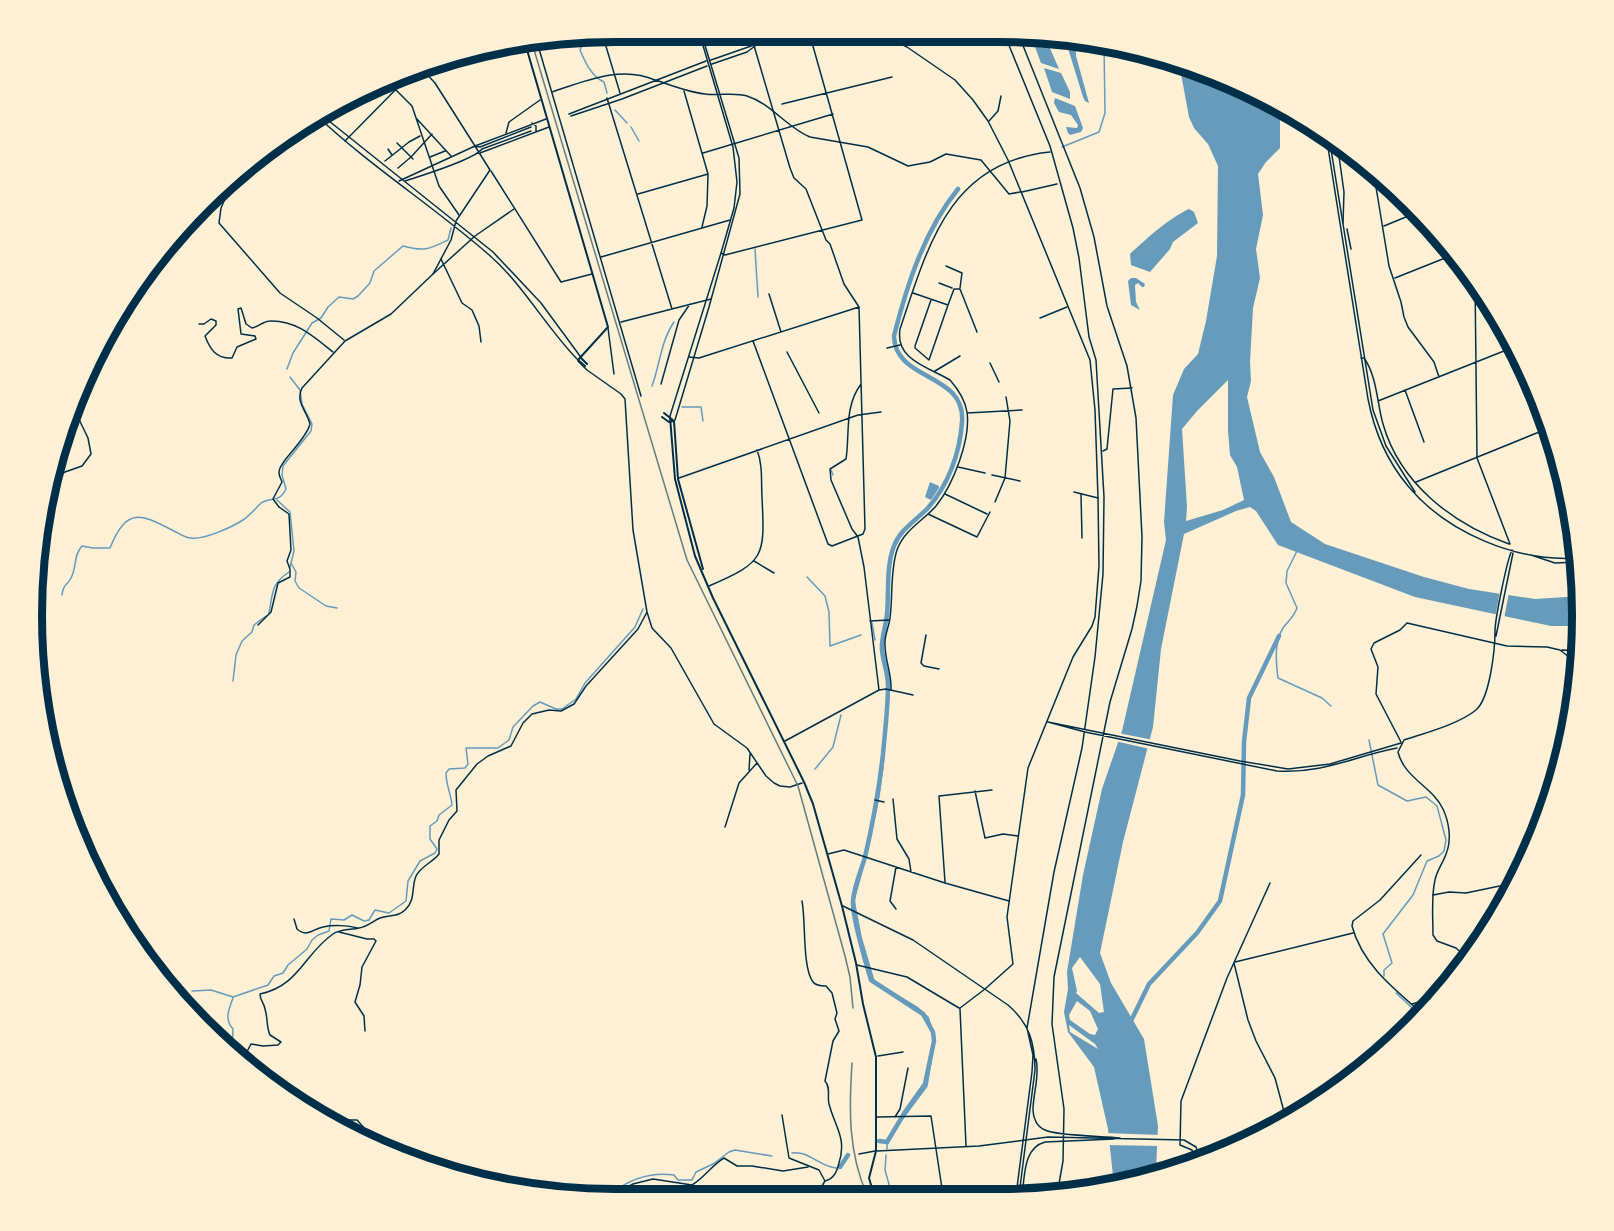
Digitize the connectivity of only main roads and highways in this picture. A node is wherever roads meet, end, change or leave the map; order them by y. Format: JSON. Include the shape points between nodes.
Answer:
{"nodes":[{"id":1,"x":527,"y":49,"type":"edge"},
{"id":2,"x":586,"y":365,"type":"dead end"},
{"id":3,"x":664,"y":413,"type":"dead end"},
{"id":4,"x":662,"y":417,"type":"dead end"},
{"id":5,"x":670,"y":417,"type":"junction"},
{"id":6,"x":675,"y":421,"type":"junction"},
{"id":7,"x":669,"y":422,"type":"junction"},
{"id":8,"x":677,"y":479,"type":"junction"},
{"id":9,"x":872,"y":1189,"type":"edge"}],
"edges":[{"from":1,"to":2,"type":"main road","via":[[608,327],[579,358]]},
{"from":3,"to":5,"type":"main road"},
{"from":4,"to":7,"type":"main road"},
{"from":5,"to":6,"type":"main road"},
{"from":5,"to":7,"type":"main road"},
{"from":6,"to":7,"type":"main road"},
{"from":6,"to":8,"type":"main road"},
{"from":7,"to":8,"type":"main road"},
{"from":8,"to":9,"type":"main road","via":[[708,587],[804,782],[828,854],[876,1057],[876,1152],[869,1178]]}]}
